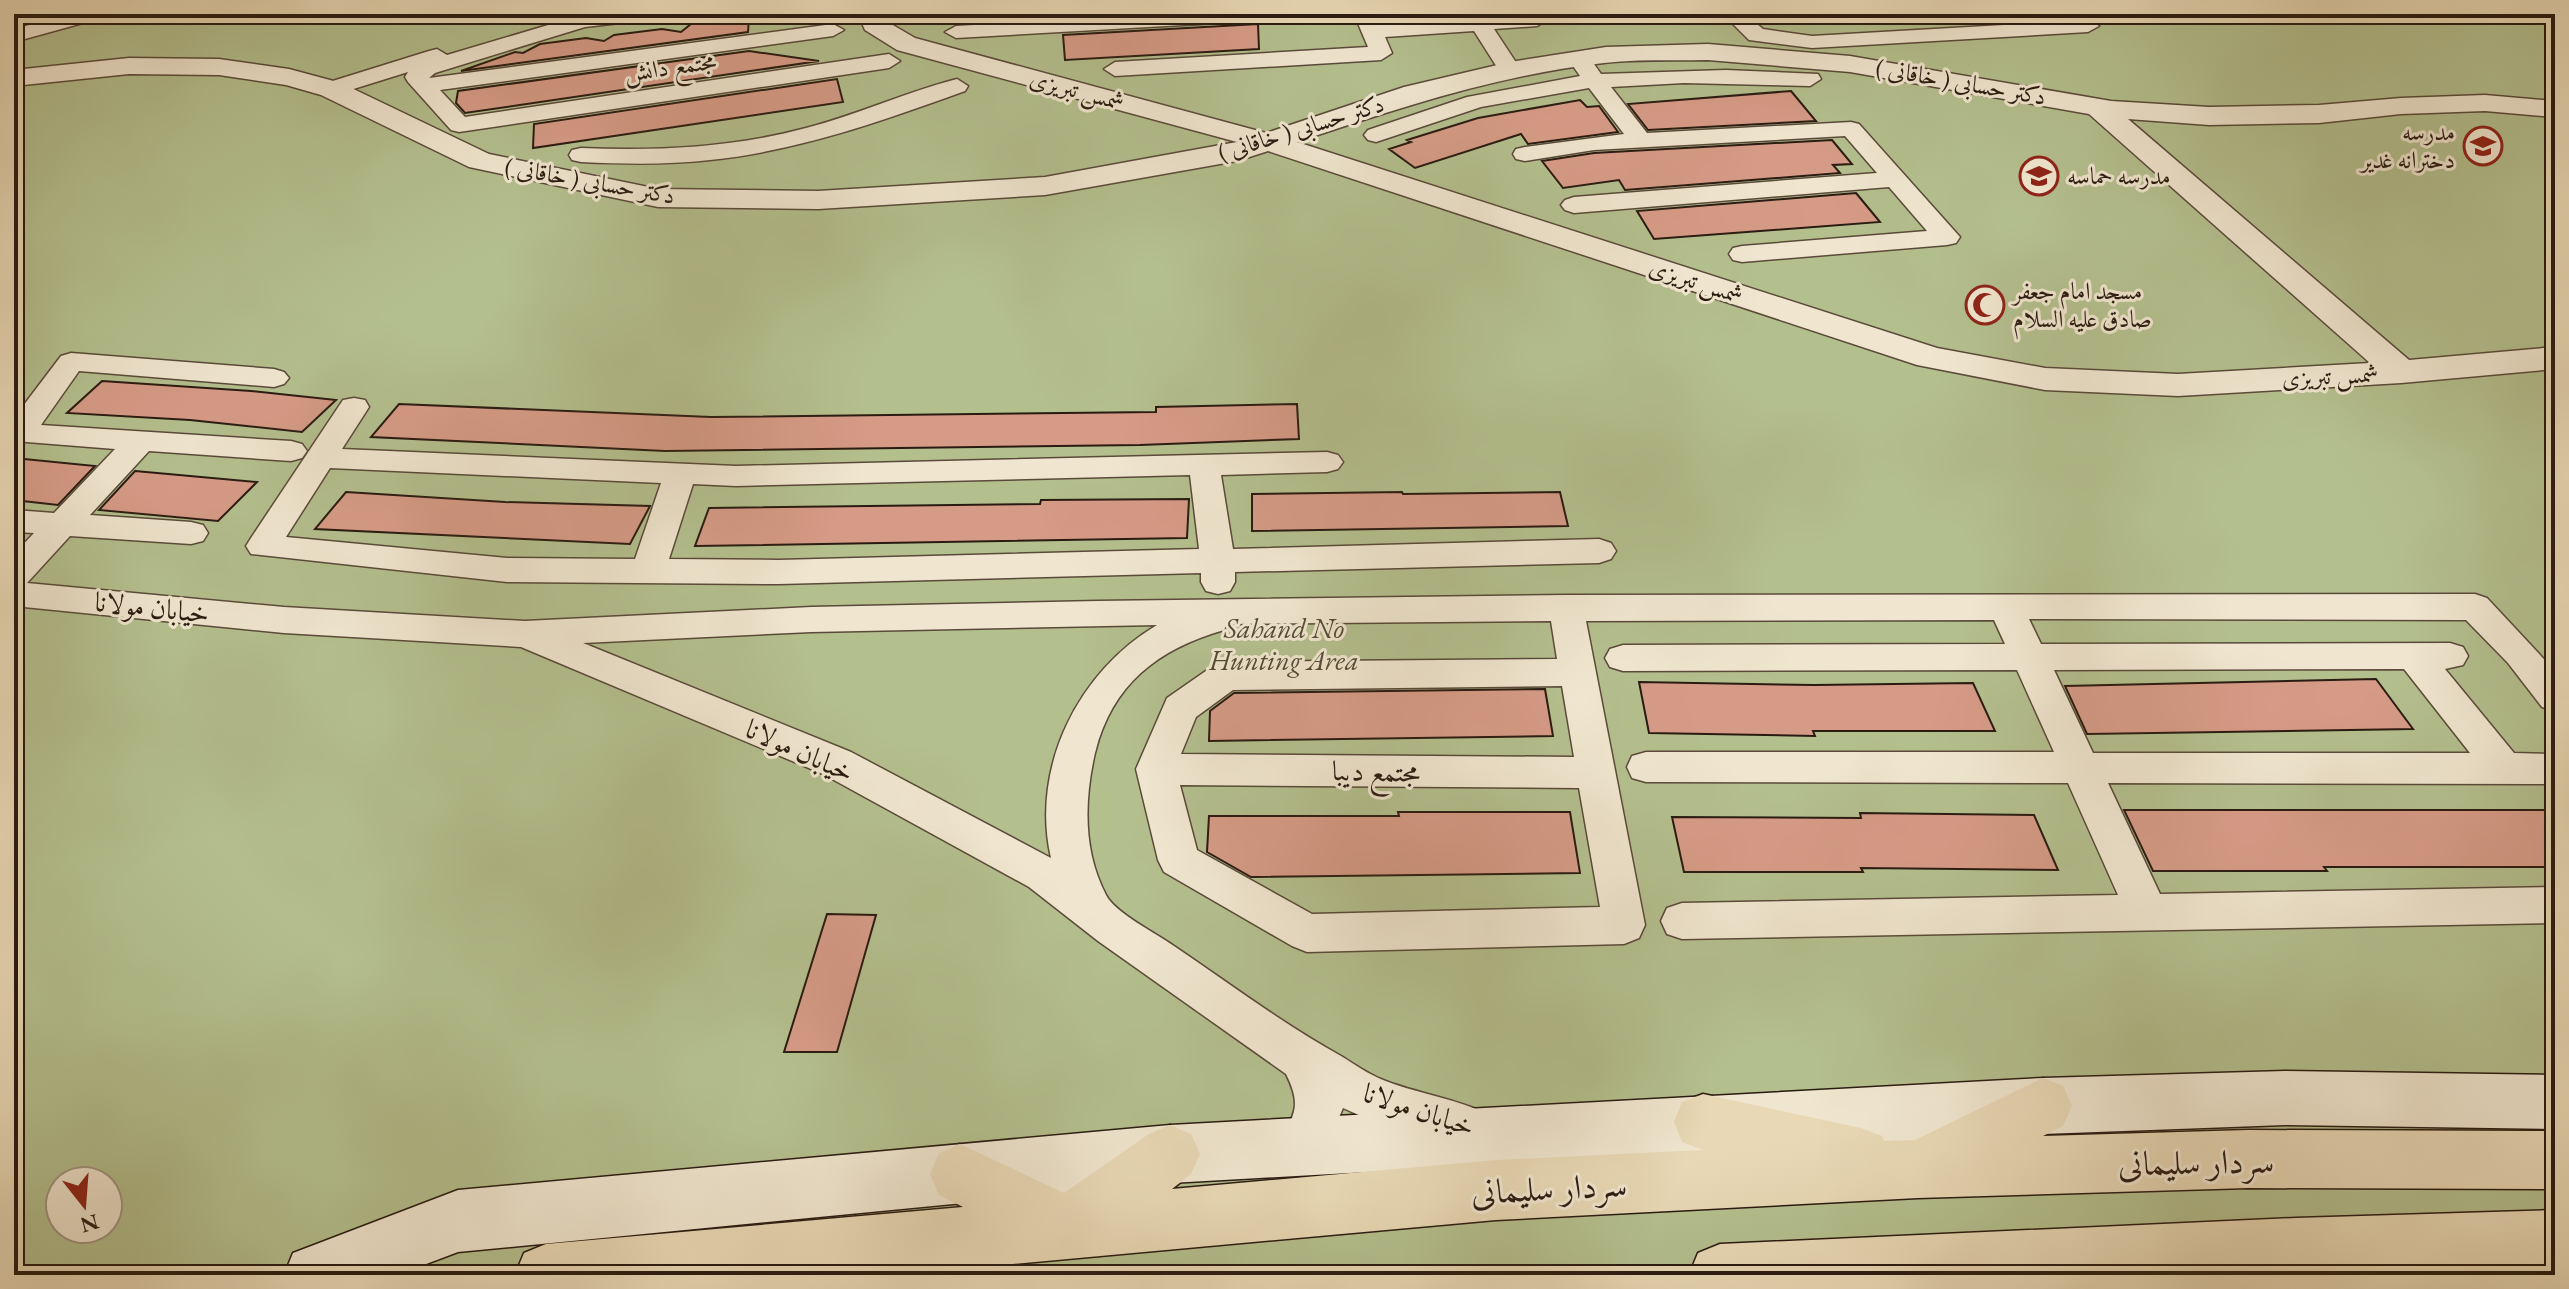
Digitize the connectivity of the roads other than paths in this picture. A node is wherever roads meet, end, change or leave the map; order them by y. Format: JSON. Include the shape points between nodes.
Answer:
{"nodes":[{"id":1,"x":57,"y":14,"type":"edge"},
{"id":2,"x":94,"y":14,"type":"edge"},
{"id":3,"x":646,"y":14,"type":"edge"},
{"id":4,"x":871,"y":14,"type":"edge"},
{"id":5,"x":1273,"y":14,"type":"edge"},
{"id":6,"x":1733,"y":14,"type":"edge"},
{"id":7,"x":1871,"y":14,"type":"edge"},
{"id":8,"x":579,"y":18,"type":"edge"},
{"id":9,"x":1537,"y":20,"type":"dead end"},
{"id":10,"x":1368,"y":23,"type":"edge"},
{"id":11,"x":1481,"y":25,"type":"junction"},
{"id":12,"x":2088,"y":26,"type":"dead end"},
{"id":13,"x":18,"y":29,"type":"edge"},
{"id":14,"x":956,"y":32,"type":"dead end"},
{"id":15,"x":843,"y":33,"type":"edge"},
{"id":16,"x":1898,"y":37,"type":"junction"},
{"id":17,"x":1768,"y":47,"type":"junction"},
{"id":18,"x":1578,"y":59,"type":"junction"},
{"id":19,"x":1115,"y":69,"type":"dead end"},
{"id":20,"x":1510,"y":70,"type":"junction"},
{"id":21,"x":930,"y":76,"type":"dead end"},
{"id":22,"x":14,"y":78,"type":"edge"},
{"id":23,"x":1810,"y":79,"type":"dead end"},
{"id":24,"x":1596,"y":82,"type":"junction"},
{"id":25,"x":422,"y":86,"type":"junction"},
{"id":26,"x":331,"y":89,"type":"junction"},
{"id":27,"x":2098,"y":107,"type":"junction"},
{"id":28,"x":2555,"y":109,"type":"edge"},
{"id":29,"x":1376,"y":135,"type":"dead end"},
{"id":30,"x":1640,"y":140,"type":"junction"},
{"id":31,"x":1268,"y":142,"type":"junction"},
{"id":32,"x":1525,"y":154,"type":"dead end"},
{"id":33,"x":581,"y":155,"type":"dead end"},
{"id":34,"x":1895,"y":179,"type":"junction"},
{"id":35,"x":1574,"y":205,"type":"dead end"},
{"id":36,"x":1742,"y":254,"type":"dead end"},
{"id":37,"x":2555,"y":358,"type":"edge"},
{"id":38,"x":2401,"y":372,"type":"junction"},
{"id":39,"x":274,"y":378,"type":"dead end"},
{"id":40,"x":354,"y":407,"type":"dead end"},
{"id":41,"x":141,"y":441,"type":"junction"},
{"id":42,"x":306,"y":454,"type":"junction"},
{"id":43,"x":1327,"y":462,"type":"dead end"},
{"id":44,"x":1204,"y":465,"type":"junction"},
{"id":45,"x":680,"y":474,"type":"junction"},
{"id":46,"x":14,"y":521,"type":"edge"},
{"id":47,"x":62,"y":524,"type":"junction"},
{"id":48,"x":191,"y":533,"type":"dead end"},
{"id":49,"x":1599,"y":551,"type":"dead end"},
{"id":50,"x":1218,"y":561,"type":"junction"},
{"id":51,"x":648,"y":571,"type":"junction"},
{"id":52,"x":14,"y":575,"type":"edge"},
{"id":53,"x":14,"y":594,"type":"edge"},
{"id":54,"x":2006,"y":607,"type":"junction"},
{"id":55,"x":1566,"y":608,"type":"junction"},
{"id":56,"x":1217,"y":611,"type":"junction"},
{"id":57,"x":1275,"y":611,"type":"junction"},
{"id":58,"x":525,"y":634,"type":"junction"},
{"id":59,"x":2555,"y":647,"type":"edge"},
{"id":60,"x":2515,"y":649,"type":"junction"},
{"id":61,"x":1623,"y":658,"type":"dead end"},
{"id":62,"x":2030,"y":659,"type":"junction"},
{"id":63,"x":1577,"y":672,"type":"junction"},
{"id":64,"x":2555,"y":697,"type":"edge"},
{"id":65,"x":1646,"y":767,"type":"dead end"},
{"id":66,"x":2080,"y":768,"type":"junction"},
{"id":67,"x":1156,"y":769,"type":"junction"},
{"id":68,"x":2504,"y":769,"type":"junction"},
{"id":69,"x":2555,"y":769,"type":"edge"},
{"id":70,"x":1595,"y":773,"type":"junction"},
{"id":71,"x":2555,"y":905,"type":"edge"},
{"id":72,"x":1091,"y":912,"type":"junction"},
{"id":73,"x":2148,"y":913,"type":"junction"},
{"id":74,"x":1682,"y":921,"type":"dead end"},
{"id":75,"x":1302,"y":1059,"type":"junction"},
{"id":76,"x":2555,"y":1102,"type":"edge"},
{"id":77,"x":2043,"y":1106,"type":"junction"},
{"id":78,"x":1703,"y":1122,"type":"junction"},
{"id":79,"x":1506,"y":1134,"type":"junction"},
{"id":80,"x":1303,"y":1146,"type":"junction"},
{"id":81,"x":1170,"y":1154,"type":"junction"},
{"id":82,"x":2555,"y":1160,"type":"edge"},
{"id":83,"x":1918,"y":1169,"type":"junction"},
{"id":84,"x":960,"y":1174,"type":"junction"},
{"id":85,"x":1068,"y":1227,"type":"junction"},
{"id":86,"x":2555,"y":1241,"type":"edge"},
{"id":87,"x":315,"y":1275,"type":"edge"},
{"id":88,"x":546,"y":1275,"type":"edge"},
{"id":89,"x":1720,"y":1275,"type":"edge"}],
"edges":[{"from":1,"to":13,"type":"street"},
{"from":2,"to":13,"type":"street"},
{"from":3,"to":8,"type":"street"},
{"from":4,"to":31,"type":"street","name":"شمس تبریزی","via":[[874,25],[906,44]]},
{"from":5,"to":14,"type":"street"},
{"from":6,"to":17,"type":"street"},
{"from":7,"to":16,"type":"street"},
{"from":8,"to":25,"type":"street","via":[[427,68],[416,77]]},
{"from":8,"to":26,"type":"street"},
{"from":9,"to":11,"type":"street"},
{"from":10,"to":11,"type":"street"},
{"from":10,"to":19,"type":"street","via":[[1381,53]]},
{"from":11,"to":20,"type":"street"},
{"from":12,"to":16,"type":"street"},
{"from":15,"to":25,"type":"street","name":"مجتمع دانش"},
{"from":15,"to":25,"type":"street","name":"مجتمع دانش","via":[[896,63],[459,125]]},
{"from":16,"to":17,"type":"street"},
{"from":17,"to":18,"type":"street","name":"دکتر حسابی ( خاقانی )"},
{"from":17,"to":27,"type":"street","name":"دکتر حسابی ( خاقانی )"},
{"from":18,"to":20,"type":"street","name":"دکتر حسابی ( خاقانی )"},
{"from":18,"to":24,"type":"street"},
{"from":20,"to":31,"type":"street","name":"دکتر حسابی ( خاقانی )","via":[[1414,93]]},
{"from":21,"to":33,"type":"street","via":[[957,86],[805,136],[728,151]]},
{"from":22,"to":26,"type":"street","name":"دکتر حسابی ( خاقانی )","via":[[129,66],[219,67]]},
{"from":23,"to":24,"type":"street","via":[[1722,75]]},
{"from":24,"to":29,"type":"street","via":[[1476,102]]},
{"from":24,"to":30,"type":"street"},
{"from":26,"to":31,"type":"street","name":"دکتر حسابی ( خاقانی )","via":[[480,161],[658,198],[818,200],[1045,186]]},
{"from":27,"to":28,"type":"street","name":"دکتر حسابی ( خاقانی )","via":[[2209,116],[2485,103]]},
{"from":27,"to":38,"type":"street"},
{"from":30,"to":32,"type":"street"},
{"from":30,"to":34,"type":"street","via":[[1851,129]]},
{"from":31,"to":38,"type":"street","name":"شمس تبریزی","via":[[1930,357],[2045,379],[2178,385]]},
{"from":34,"to":35,"type":"street"},
{"from":34,"to":36,"type":"street","via":[[1947,237]]},
{"from":37,"to":38,"type":"street","name":"شمس تبریزی"},
{"from":39,"to":41,"type":"street","via":[[71,362],[19,433]]},
{"from":40,"to":42,"type":"street"},
{"from":41,"to":42,"type":"street"},
{"from":41,"to":47,"type":"street"},
{"from":42,"to":45,"type":"street"},
{"from":42,"to":51,"type":"street","via":[[263,546],[507,570]]},
{"from":43,"to":44,"type":"street"},
{"from":44,"to":45,"type":"street"},
{"from":44,"to":50,"type":"street"},
{"from":45,"to":51,"type":"street"},
{"from":46,"to":47,"type":"street"},
{"from":47,"to":48,"type":"street"},
{"from":47,"to":52,"type":"street"},
{"from":49,"to":50,"type":"street"},
{"from":50,"to":51,"type":"street"},
{"from":50,"to":56,"type":"street"},
{"from":53,"to":58,"type":"street","name":"خیابان مولانا","via":[[284,620]]},
{"from":54,"to":55,"type":"street"},
{"from":54,"to":60,"type":"street","via":[[2475,607]]},
{"from":54,"to":62,"type":"street"},
{"from":55,"to":57,"type":"street"},
{"from":55,"to":63,"type":"street"},
{"from":56,"to":57,"type":"street"},
{"from":56,"to":58,"type":"street","via":[[808,620]]},
{"from":57,"to":72,"type":"street","via":[[1190,624],[1145,647],[1104,689],[1081,733],[1067,796],[1070,853]]},
{"from":58,"to":72,"type":"street","name":"خیابان مولانا","via":[[837,763],[1044,875]]},
{"from":59,"to":60,"type":"street"},
{"from":60,"to":64,"type":"street"},
{"from":61,"to":62,"type":"street"},
{"from":62,"to":66,"type":"street"},
{"from":62,"to":68,"type":"street","via":[[2432,656]]},
{"from":63,"to":67,"type":"street","via":[[1226,676],[1180,708]]},
{"from":63,"to":70,"type":"street"},
{"from":65,"to":66,"type":"street"},
{"from":66,"to":68,"type":"street"},
{"from":66,"to":73,"type":"street"},
{"from":67,"to":70,"type":"street","name":"مجتمع دیبا"},
{"from":67,"to":70,"type":"street","via":[[1179,860],[1307,933],[1624,925]]},
{"from":68,"to":69,"type":"street"},
{"from":71,"to":73,"type":"street"},
{"from":72,"to":75,"type":"street","name":"خیابان مولانا"},
{"from":73,"to":74,"type":"street"},
{"from":75,"to":79,"type":"street","name":"خیابان مولانا","via":[[1372,1099]]},
{"from":75,"to":80,"type":"street","via":[[1321,1096],[1320,1117]]},
{"from":76,"to":77,"type":"street","via":[[2285,1098]]},
{"from":77,"to":78,"type":"street"},
{"from":77,"to":83,"type":"main road"},
{"from":78,"to":79,"type":"street"},
{"from":78,"to":83,"type":"main road"},
{"from":79,"to":80,"type":"street"},
{"from":80,"to":81,"type":"street"},
{"from":81,"to":84,"type":"street"},
{"from":81,"to":85,"type":"main road"},
{"from":82,"to":83,"type":"main road","name":"سردار سلیمانی","via":[[2248,1159]]},
{"from":83,"to":85,"type":"main road","name":"سردار سلیمانی","via":[[1496,1190]]},
{"from":84,"to":85,"type":"main road"},
{"from":84,"to":87,"type":"street","via":[[458,1221]]},
{"from":85,"to":88,"type":"main road","name":"سردار سلیمانی"},
{"from":86,"to":89,"type":"main road"}]}
